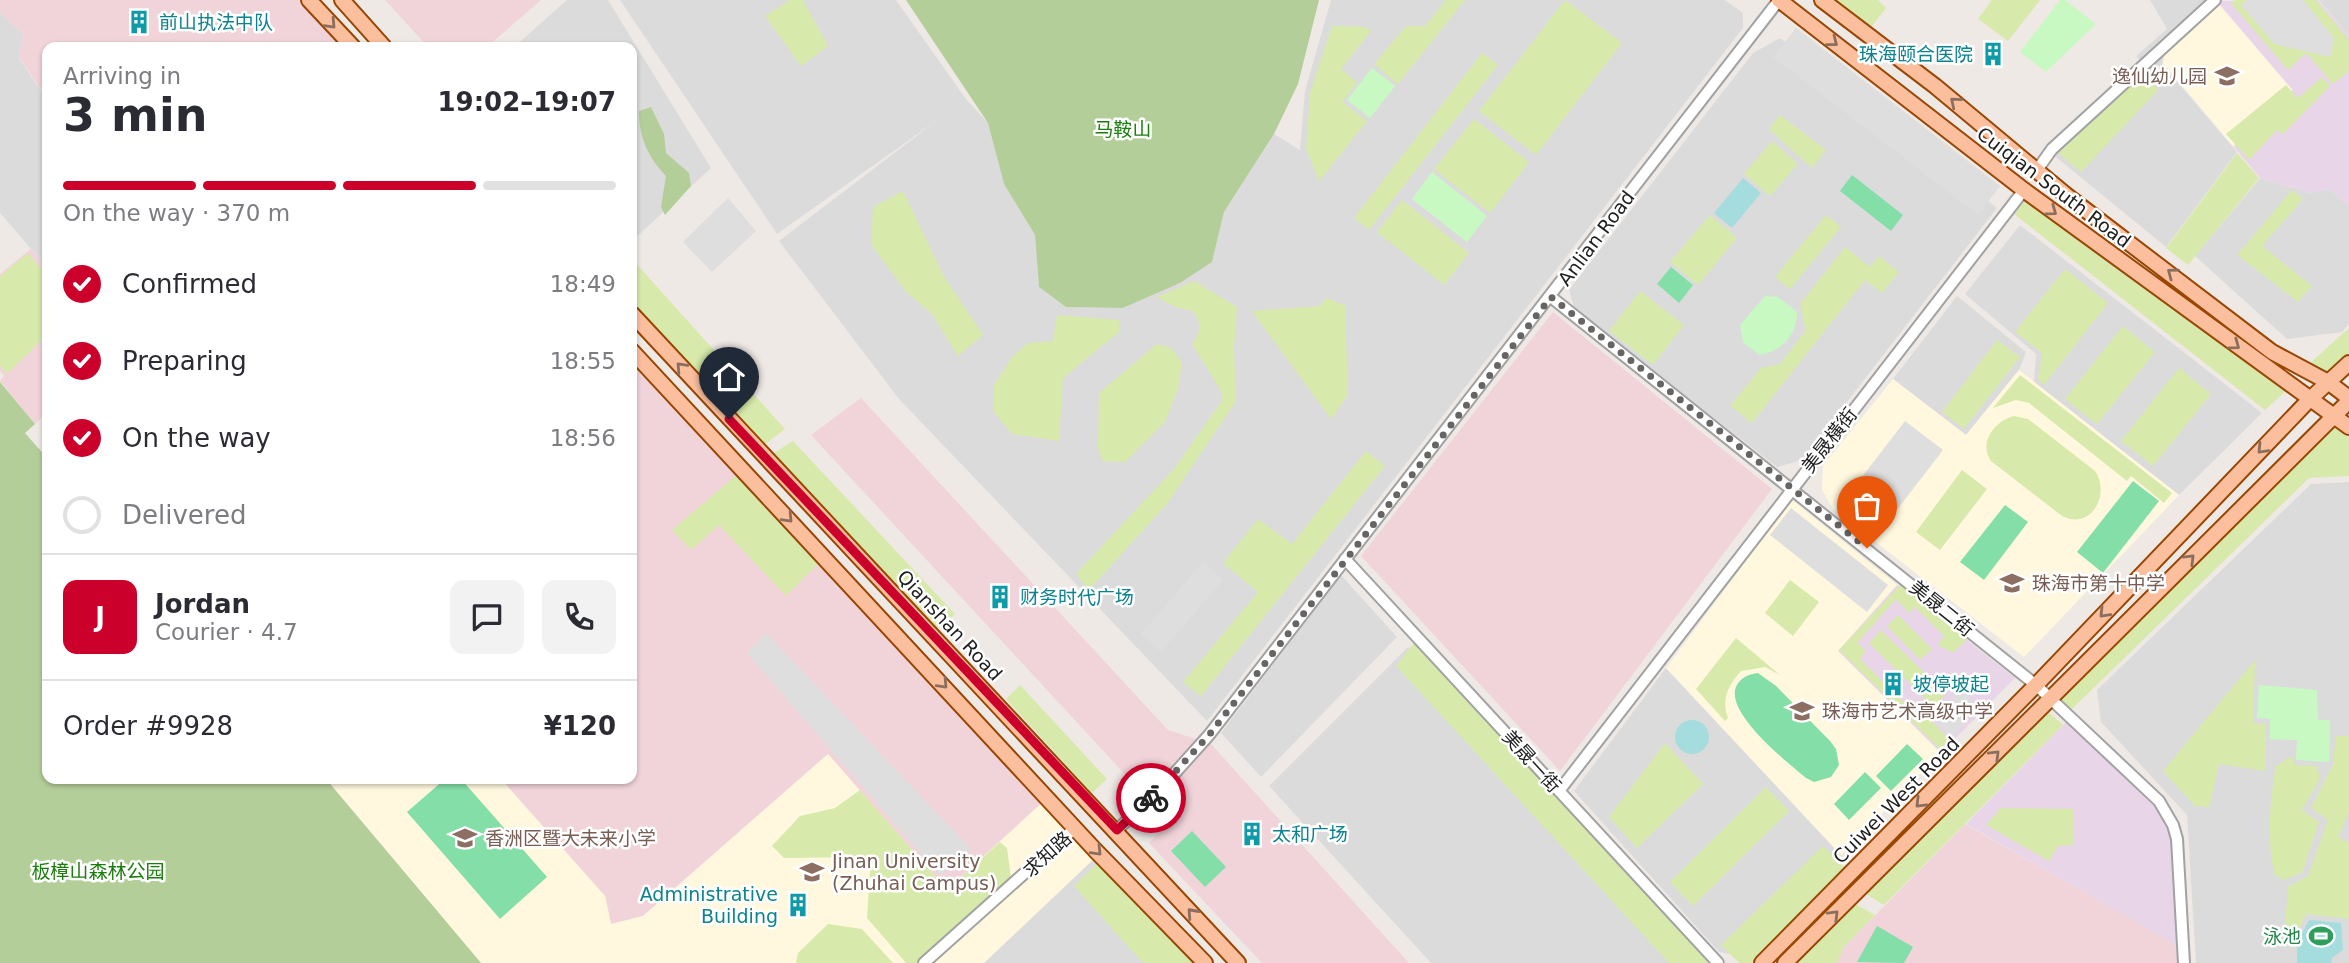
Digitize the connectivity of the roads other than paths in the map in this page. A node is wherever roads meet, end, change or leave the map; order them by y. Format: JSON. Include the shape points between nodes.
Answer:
{"nodes":[{"id":1,"x":309,"y":0,"type":"edge"},
{"id":2,"x":342,"y":0,"type":"edge"},
{"id":3,"x":1779,"y":0,"type":"edge"},
{"id":4,"x":1822,"y":0,"type":"edge"},
{"id":5,"x":2215,"y":0,"type":"edge"},
{"id":6,"x":348,"y":42,"type":"edge"},
{"id":7,"x":380,"y":42,"type":"edge"},
{"id":8,"x":2037,"y":170,"type":"junction"},
{"id":9,"x":2024,"y":190,"type":"junction"},
{"id":10,"x":1551,"y":297,"type":"junction"},
{"id":11,"x":637,"y":319,"type":"edge"},
{"id":12,"x":637,"y":356,"type":"edge"},
{"id":13,"x":2349,"y":363,"type":"edge"},
{"id":14,"x":2328,"y":382,"type":"junction"},
{"id":15,"x":2349,"y":399,"type":"edge"},
{"id":16,"x":2309,"y":400,"type":"junction"},
{"id":17,"x":2331,"y":416,"type":"junction"},
{"id":18,"x":2349,"y":427,"type":"edge"},
{"id":19,"x":1792,"y":487,"type":"junction"},
{"id":20,"x":1345,"y":559,"type":"junction"},
{"id":21,"x":2036,"y":685,"type":"junction"},
{"id":22,"x":2050,"y":700,"type":"junction"},
{"id":23,"x":1559,"y":791,"type":"junction"},
{"id":24,"x":1075,"y":828,"type":"junction"},
{"id":25,"x":1117,"y":830,"type":"junction"},
{"id":26,"x":924,"y":963,"type":"edge"},
{"id":27,"x":1205,"y":963,"type":"edge"},
{"id":28,"x":1238,"y":963,"type":"edge"},
{"id":29,"x":1718,"y":963,"type":"edge"},
{"id":30,"x":1762,"y":963,"type":"edge"},
{"id":31,"x":1785,"y":963,"type":"edge"},
{"id":32,"x":2184,"y":963,"type":"edge"}],
"edges":[{"from":1,"to":6,"type":"main road","one_way":true},
{"from":2,"to":7,"type":"main road"},
{"from":3,"to":9,"type":"main road","name":"Cuiqian South Road","one_way":true},
{"from":3,"to":10,"type":"street","name":"Anlian Road"},
{"from":8,"to":4,"type":"main road","one_way":true},
{"from":5,"to":8,"type":"street","via":[[2052,149]]},
{"from":14,"to":8,"type":"main road","one_way":true,"via":[[2273,352]]},
{"from":9,"to":16,"type":"main road","name":"Cuiqian South Road","one_way":true},
{"from":9,"to":19,"type":"street","name":"美晟橫街"},
{"from":10,"to":19,"type":"street","name":"美晟二街"},
{"from":10,"to":20,"type":"street","name":"Anlian Road"},
{"from":25,"to":11,"type":"main road","name":"Qianshan Road","one_way":true},
{"from":12,"to":24,"type":"main road","one_way":true},
{"from":13,"to":14,"type":"main road","name":"Cuiwei West Road"},
{"from":14,"to":15,"type":"main road"},
{"from":14,"to":16,"type":"main road","name":"Cuiwei West Road"},
{"from":15,"to":17,"type":"main road","name":"Cuiwei West Road"},
{"from":16,"to":17,"type":"main road","name":"Cuiqian South Road"},
{"from":16,"to":21,"type":"main road","name":"Cuiwei West Road","one_way":true},
{"from":17,"to":18,"type":"main road","name":"Cuiqian South Road"},
{"from":22,"to":17,"type":"main road","name":"Cuiwei West Road","one_way":true},
{"from":19,"to":21,"type":"street","name":"美晟二街"},
{"from":19,"to":23,"type":"street","name":"美晟橫街"},
{"from":20,"to":23,"type":"street","name":"美晟一街"},
{"from":20,"to":25,"type":"street","name":"Anlian Road","via":[[1209,735],[1166,785]]},
{"from":21,"to":22,"type":"street","name":"美晟二街"},
{"from":21,"to":30,"type":"main road","name":"Cuiwei West Road","one_way":true},
{"from":31,"to":22,"type":"main road","name":"Cuiwei West Road","one_way":true},
{"from":22,"to":32,"type":"street","name":"美晟二街","via":[[2159,801],[2173,825]]},
{"from":23,"to":29,"type":"street","name":"美晟一街"},
{"from":24,"to":26,"type":"street","name":"求知路"},
{"from":24,"to":27,"type":"main road","one_way":true},
{"from":28,"to":25,"type":"main road","name":"Qianshan Road","one_way":true}]}
